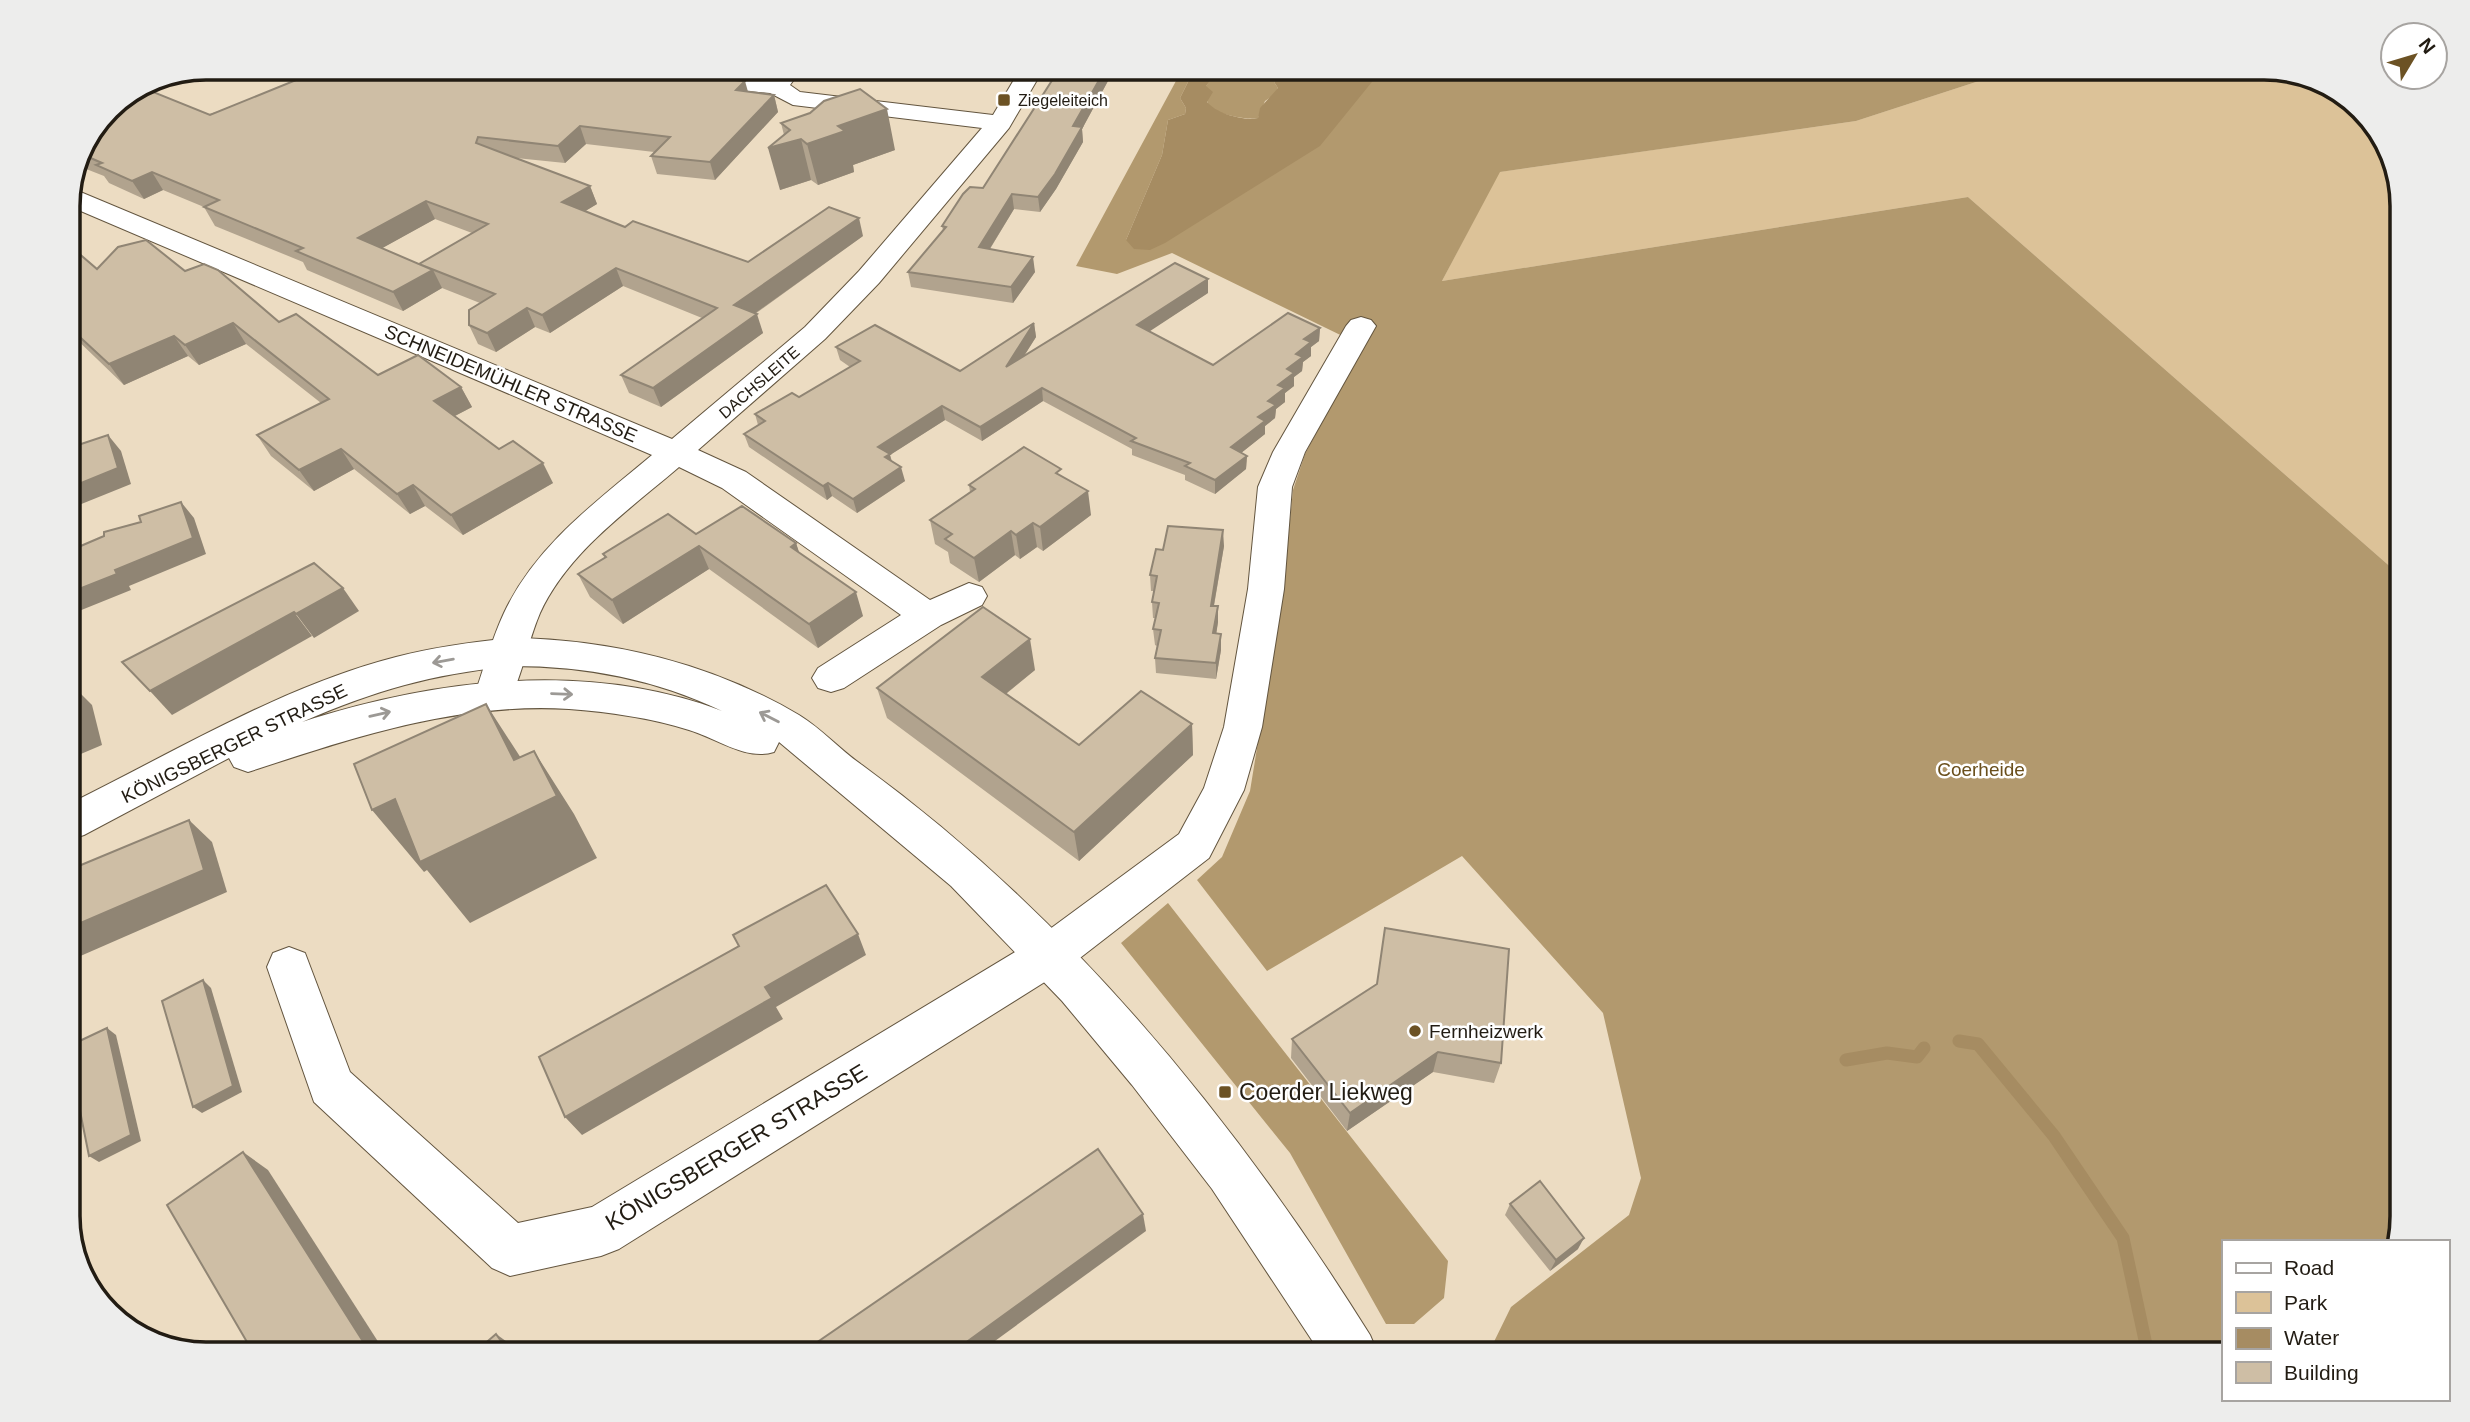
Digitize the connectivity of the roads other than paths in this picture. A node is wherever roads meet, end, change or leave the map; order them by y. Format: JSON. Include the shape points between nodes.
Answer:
{"nodes":[{"id":1,"x":786,"y":81,"type":"edge"},
{"id":2,"x":1025,"y":81,"type":"edge"},
{"id":3,"x":1000,"y":123,"type":"junction"},
{"id":4,"x":81,"y":202,"type":"edge"},
{"id":5,"x":1361,"y":326,"type":"dead end"},
{"id":6,"x":677,"y":453,"type":"junction"},
{"id":7,"x":970,"y":596,"type":"dead end"},
{"id":8,"x":928,"y":615,"type":"junction"},
{"id":9,"x":510,"y":652,"type":"junction"},
{"id":10,"x":831,"y":678,"type":"dead end"},
{"id":11,"x":494,"y":694,"type":"junction"},
{"id":12,"x":822,"y":758,"type":"junction"},
{"id":13,"x":81,"y":817,"type":"edge"},
{"id":14,"x":81,"y":818,"type":"edge"},
{"id":15,"x":1051,"y":954,"type":"junction"},
{"id":16,"x":289,"y":967,"type":"dead end"},
{"id":17,"x":1344,"y":1342,"type":"edge"}],
"edges":[{"from":1,"to":3,"type":"street","via":[[793,98]]},
{"from":2,"to":3,"type":"street","name":"DACHSLEITE"},
{"from":3,"to":6,"type":"street","name":"DACHSLEITE","via":[[821,327]]},
{"from":4,"to":6,"type":"street","name":"SCHNEIDEMÜHLER STRASSE"},
{"from":5,"to":15,"type":"street","via":[[1289,452],[1275,487],[1266,589],[1245,713],[1224,790],[1194,846]]},
{"from":6,"to":8,"type":"street","name":"SCHNEIDEMÜHLER STRASSE","via":[[734,481]]},
{"from":6,"to":9,"type":"street","name":"DACHSLEITE","via":[[557,558],[521,615]]},
{"from":7,"to":8,"type":"street"},
{"from":8,"to":10,"type":"street"},
{"from":9,"to":11,"type":"street","name":"DACHSLEITE"},
{"from":12,"to":9,"type":"street","name":"KÖNIGSBERGER STRASSE","one_way":true,"via":[[780,723],[677,677],[589,656]]},
{"from":9,"to":13,"type":"street","name":"KÖNIGSBERGER STRASSE","one_way":true,"via":[[405,669],[346,688]]},
{"from":11,"to":12,"type":"street","name":"KÖNIGSBERGER STRASSE","one_way":true,"via":[[583,695],[655,705],[712,720],[773,747]]},
{"from":14,"to":11,"type":"street","name":"KÖNIGSBERGER STRASSE","one_way":true,"via":[[314,732],[403,709]]},
{"from":12,"to":15,"type":"street","name":"KÖNIGSBERGER STRASSE","via":[[943,852]]},
{"from":15,"to":16,"type":"street","name":"KÖNIGSBERGER STRASSE","via":[[601,1231],[510,1250],[331,1086]]},
{"from":15,"to":17,"type":"street","name":"KÖNIGSBERGER STRASSE","via":[[1203,1135],[1281,1241]]}]}
